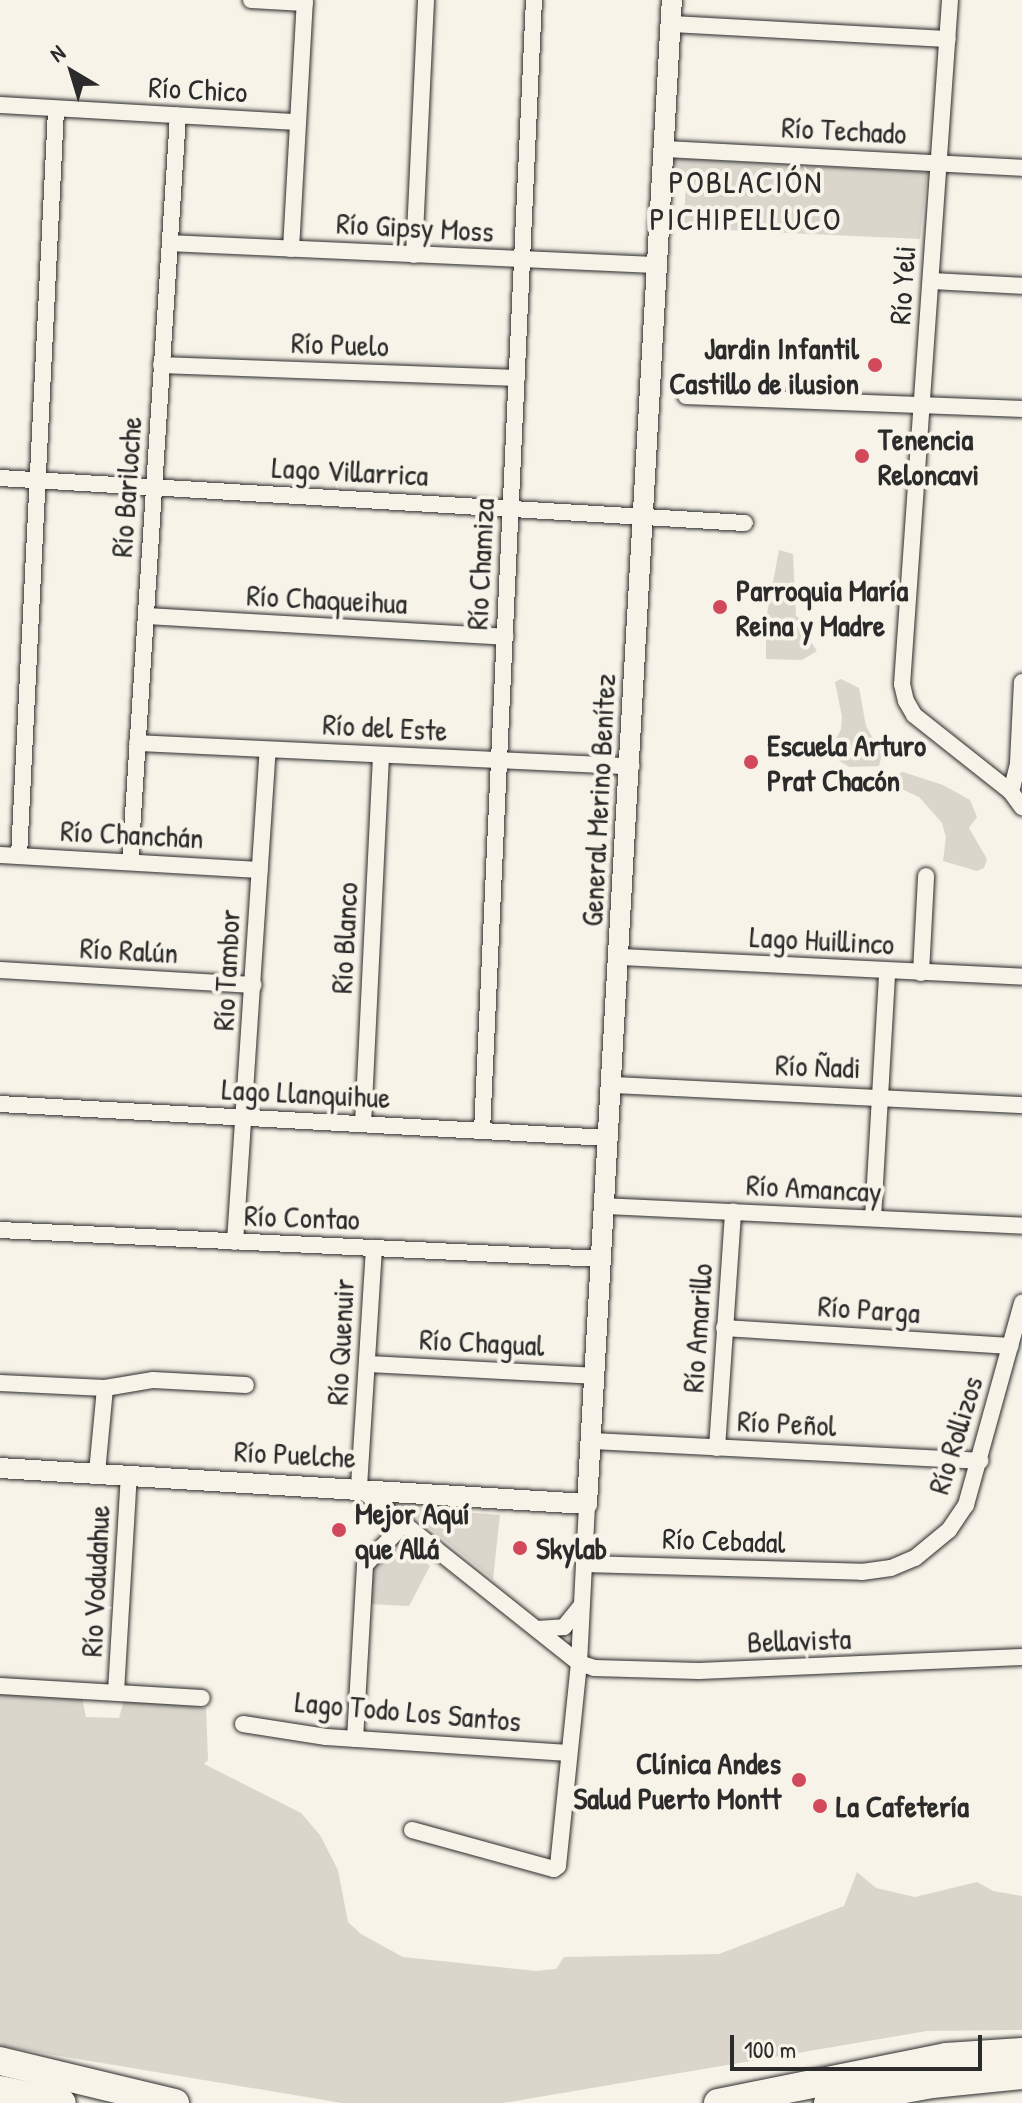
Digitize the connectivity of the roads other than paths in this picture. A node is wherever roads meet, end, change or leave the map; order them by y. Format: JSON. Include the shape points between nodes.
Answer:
{"nodes":[{"id":1,"x":251,"y":0,"type":"edge"},
{"id":2,"x":426,"y":0,"type":"edge"},
{"id":3,"x":534,"y":0,"type":"edge"},
{"id":4,"x":672,"y":0,"type":"edge"},
{"id":5,"x":950,"y":0,"type":"edge"},
{"id":6,"x":305,"y":2,"type":"edge"},
{"id":7,"x":671,"y":24,"type":"junction"},
{"id":8,"x":948,"y":39,"type":"junction"},
{"id":9,"x":0,"y":105,"type":"edge"},
{"id":10,"x":56,"y":111,"type":"junction"},
{"id":11,"x":178,"y":116,"type":"junction"},
{"id":12,"x":298,"y":122,"type":"junction"},
{"id":13,"x":664,"y":149,"type":"junction"},
{"id":14,"x":939,"y":163,"type":"junction"},
{"id":15,"x":1022,"y":168,"type":"edge"},
{"id":16,"x":170,"y":243,"type":"junction"},
{"id":17,"x":291,"y":249,"type":"junction"},
{"id":18,"x":414,"y":255,"type":"junction"},
{"id":19,"x":522,"y":260,"type":"junction"},
{"id":20,"x":658,"y":265,"type":"junction"},
{"id":21,"x":931,"y":281,"type":"junction"},
{"id":22,"x":1022,"y":286,"type":"edge"},
{"id":23,"x":161,"y":365,"type":"junction"},
{"id":24,"x":517,"y":378,"type":"junction"},
{"id":25,"x":686,"y":396,"type":"dead end"},
{"id":26,"x":922,"y":405,"type":"junction"},
{"id":27,"x":1022,"y":409,"type":"edge"},
{"id":28,"x":0,"y":478,"type":"edge"},
{"id":29,"x":39,"y":481,"type":"junction"},
{"id":30,"x":154,"y":488,"type":"junction"},
{"id":31,"x":511,"y":509,"type":"junction"},
{"id":32,"x":645,"y":517,"type":"junction"},
{"id":33,"x":745,"y":523,"type":"dead end"},
{"id":34,"x":146,"y":616,"type":"junction"},
{"id":35,"x":505,"y":637,"type":"junction"},
{"id":36,"x":1022,"y":682,"type":"edge"},
{"id":37,"x":137,"y":743,"type":"junction"},
{"id":38,"x":268,"y":750,"type":"junction"},
{"id":39,"x":381,"y":755,"type":"junction"},
{"id":40,"x":499,"y":760,"type":"junction"},
{"id":41,"x":1020,"y":764,"type":"edge"},
{"id":42,"x":631,"y":766,"type":"junction"},
{"id":43,"x":1011,"y":792,"type":"junction"},
{"id":44,"x":1022,"y":807,"type":"edge"},
{"id":45,"x":0,"y":855,"type":"edge"},
{"id":46,"x":19,"y":856,"type":"junction"},
{"id":47,"x":130,"y":862,"type":"junction"},
{"id":48,"x":260,"y":870,"type":"junction"},
{"id":49,"x":926,"y":876,"type":"dead end"},
{"id":50,"x":619,"y":957,"type":"junction"},
{"id":51,"x":0,"y":970,"type":"edge"},
{"id":52,"x":887,"y":972,"type":"junction"},
{"id":53,"x":921,"y":973,"type":"junction"},
{"id":54,"x":1022,"y":977,"type":"edge"},
{"id":55,"x":254,"y":985,"type":"junction"},
{"id":56,"x":612,"y":1085,"type":"junction"},
{"id":57,"x":878,"y":1096,"type":"junction"},
{"id":58,"x":0,"y":1104,"type":"edge"},
{"id":59,"x":1022,"y":1105,"type":"edge"},
{"id":60,"x":245,"y":1118,"type":"junction"},
{"id":61,"x":363,"y":1124,"type":"junction"},
{"id":62,"x":482,"y":1131,"type":"junction"},
{"id":63,"x":609,"y":1138,"type":"junction"},
{"id":64,"x":604,"y":1206,"type":"junction"},
{"id":65,"x":733,"y":1212,"type":"junction"},
{"id":66,"x":873,"y":1218,"type":"junction"},
{"id":67,"x":1022,"y":1226,"type":"edge"},
{"id":68,"x":0,"y":1230,"type":"edge"},
{"id":69,"x":235,"y":1242,"type":"junction"},
{"id":70,"x":374,"y":1248,"type":"junction"},
{"id":71,"x":601,"y":1259,"type":"junction"},
{"id":72,"x":1022,"y":1303,"type":"edge"},
{"id":73,"x":724,"y":1328,"type":"junction"},
{"id":74,"x":1010,"y":1346,"type":"junction"},
{"id":75,"x":367,"y":1364,"type":"junction"},
{"id":76,"x":595,"y":1376,"type":"junction"},
{"id":77,"x":0,"y":1383,"type":"edge"},
{"id":78,"x":246,"y":1385,"type":"dead end"},
{"id":79,"x":105,"y":1388,"type":"junction"},
{"id":80,"x":591,"y":1441,"type":"junction"},
{"id":81,"x":717,"y":1448,"type":"junction"},
{"id":82,"x":980,"y":1461,"type":"junction"},
{"id":83,"x":0,"y":1468,"type":"edge"},
{"id":84,"x":97,"y":1472,"type":"junction"},
{"id":85,"x":129,"y":1474,"type":"junction"},
{"id":86,"x":359,"y":1488,"type":"junction"},
{"id":87,"x":587,"y":1504,"type":"junction"},
{"id":88,"x":405,"y":1523,"type":"junction"},
{"id":89,"x":584,"y":1564,"type":"junction"},
{"id":90,"x":862,"y":1572,"type":"joint"},
{"id":91,"x":582,"y":1603,"type":"junction"},
{"id":92,"x":536,"y":1629,"type":"junction"},
{"id":93,"x":1022,"y":1657,"type":"edge"},
{"id":94,"x":579,"y":1663,"type":"junction"},
{"id":95,"x":0,"y":1686,"type":"edge"},
{"id":96,"x":116,"y":1692,"type":"junction"},
{"id":97,"x":202,"y":1698,"type":"dead end"},
{"id":98,"x":243,"y":1724,"type":"dead end"},
{"id":99,"x":355,"y":1739,"type":"junction"},
{"id":100,"x":568,"y":1753,"type":"junction"},
{"id":101,"x":412,"y":1830,"type":"dead end"},
{"id":102,"x":1022,"y":2052,"type":"edge"},
{"id":103,"x":0,"y":2061,"type":"edge"},
{"id":104,"x":1022,"y":2075,"type":"edge"},
{"id":105,"x":0,"y":2090,"type":"edge"},
{"id":106,"x":62,"y":2103,"type":"edge"},
{"id":107,"x":175,"y":2103,"type":"edge"},
{"id":108,"x":718,"y":2103,"type":"edge"},
{"id":109,"x":828,"y":2103,"type":"edge"}],
"edges":[{"from":1,"to":6,"type":"street"},
{"from":2,"to":18,"type":"street"},
{"from":3,"to":19,"type":"street","name":"Río Chamiza"},
{"from":4,"to":7,"type":"street","name":"General Merino Benítez"},
{"from":5,"to":8,"type":"street","name":"Río Yeli"},
{"from":6,"to":12,"type":"street"},
{"from":7,"to":8,"type":"street"},
{"from":7,"to":13,"type":"street","name":"General Merino Benítez"},
{"from":8,"to":14,"type":"street","name":"Río Yeli"},
{"from":9,"to":10,"type":"street","name":"Río Chico"},
{"from":10,"to":11,"type":"street","name":"Río Chico"},
{"from":10,"to":29,"type":"street"},
{"from":11,"to":12,"type":"street","name":"Río Chico"},
{"from":11,"to":16,"type":"street","name":"Río Bariloche"},
{"from":12,"to":17,"type":"street"},
{"from":13,"to":14,"type":"street","name":"Río Techado"},
{"from":13,"to":20,"type":"street","name":"General Merino Benítez"},
{"from":14,"to":15,"type":"street","name":"Río Techado"},
{"from":14,"to":21,"type":"street","name":"Río Yeli"},
{"from":16,"to":17,"type":"street","name":"Río Gipsy Moss"},
{"from":16,"to":23,"type":"street","name":"Río Bariloche"},
{"from":17,"to":18,"type":"street","name":"Río Gipsy Moss"},
{"from":18,"to":19,"type":"street","name":"Río Gipsy Moss"},
{"from":19,"to":20,"type":"street","name":"Río Gipsy Moss"},
{"from":19,"to":24,"type":"street","name":"Río Chamiza"},
{"from":20,"to":32,"type":"street","name":"General Merino Benítez"},
{"from":21,"to":22,"type":"street"},
{"from":21,"to":26,"type":"street","name":"Río Yeli"},
{"from":23,"to":24,"type":"street","name":"Río Puelo"},
{"from":23,"to":30,"type":"street","name":"Río Bariloche"},
{"from":24,"to":31,"type":"street","name":"Río Chamiza"},
{"from":25,"to":26,"type":"street"},
{"from":26,"to":27,"type":"street"},
{"from":26,"to":43,"type":"street","name":"Río Yeli","via":[[902,684],[914,715]]},
{"from":28,"to":29,"type":"street","name":"Lago Villarrica"},
{"from":29,"to":30,"type":"street","name":"Lago Villarrica"},
{"from":29,"to":46,"type":"street"},
{"from":30,"to":31,"type":"street","name":"Lago Villarrica"},
{"from":30,"to":34,"type":"street","name":"Río Bariloche"},
{"from":31,"to":32,"type":"street","name":"Lago Villarrica"},
{"from":31,"to":35,"type":"street","name":"Río Chamiza"},
{"from":32,"to":33,"type":"street","name":"Lago Villarrica"},
{"from":32,"to":42,"type":"street","name":"General Merino Benítez"},
{"from":34,"to":35,"type":"street","name":"Río Chaqueihua"},
{"from":34,"to":37,"type":"street","name":"Río Bariloche"},
{"from":35,"to":40,"type":"street","name":"Río Chamiza"},
{"from":36,"to":41,"type":"street"},
{"from":37,"to":38,"type":"street","name":"Río del Este"},
{"from":37,"to":47,"type":"street","name":"Río Bariloche"},
{"from":38,"to":39,"type":"street","name":"Río del Este"},
{"from":38,"to":48,"type":"street","name":"Río Tambor"},
{"from":39,"to":40,"type":"street","name":"Río del Este"},
{"from":39,"to":61,"type":"street","name":"Río Blanco"},
{"from":40,"to":42,"type":"street","name":"Río del Este"},
{"from":40,"to":62,"type":"street","name":"Río Chamiza"},
{"from":41,"to":43,"type":"street"},
{"from":42,"to":50,"type":"street","name":"General Merino Benítez"},
{"from":43,"to":44,"type":"street"},
{"from":45,"to":46,"type":"street","name":"Río Chanchán"},
{"from":46,"to":47,"type":"street","name":"Río Chanchán"},
{"from":47,"to":48,"type":"street","name":"Río Chanchán"},
{"from":48,"to":55,"type":"street","name":"Río Tambor"},
{"from":49,"to":53,"type":"street"},
{"from":50,"to":52,"type":"street","name":"Lago Huillinco"},
{"from":50,"to":56,"type":"street","name":"General Merino Benítez"},
{"from":51,"to":55,"type":"street","name":"Río Ralún"},
{"from":52,"to":53,"type":"street","name":"Lago Huillinco"},
{"from":52,"to":57,"type":"street"},
{"from":53,"to":54,"type":"street","name":"Lago Huillinco"},
{"from":55,"to":60,"type":"street","name":"Río Tambor"},
{"from":56,"to":57,"type":"street","name":"Río Ñadi"},
{"from":56,"to":63,"type":"street","name":"General Merino Benítez"},
{"from":57,"to":59,"type":"street","name":"Río Ñadi"},
{"from":57,"to":66,"type":"street"},
{"from":58,"to":60,"type":"street","name":"Lago Llanquihue"},
{"from":60,"to":61,"type":"street","name":"Lago Llanquihue"},
{"from":60,"to":69,"type":"street","name":"Río Tambor"},
{"from":61,"to":62,"type":"street","name":"Lago Llanquihue"},
{"from":62,"to":63,"type":"street","name":"Lago Llanquihue"},
{"from":63,"to":64,"type":"street","name":"General Merino Benítez"},
{"from":64,"to":65,"type":"street","name":"Río Amancay"},
{"from":64,"to":71,"type":"street","name":"General Merino Benítez"},
{"from":65,"to":66,"type":"street","name":"Río Amancay"},
{"from":65,"to":73,"type":"street","name":"Río Amarillo"},
{"from":66,"to":67,"type":"street","name":"Río Amancay"},
{"from":68,"to":69,"type":"street","name":"Río Contao"},
{"from":69,"to":70,"type":"street","name":"Río Contao"},
{"from":70,"to":71,"type":"street","name":"Río Contao"},
{"from":70,"to":75,"type":"street","name":"Río Quenuir"},
{"from":71,"to":76,"type":"street","name":"General Merino Benítez"},
{"from":72,"to":74,"type":"street","name":"Río Rollizos"},
{"from":73,"to":74,"type":"street","name":"Río Parga"},
{"from":73,"to":81,"type":"street","name":"Río Amarillo"},
{"from":74,"to":82,"type":"street","name":"Río Rollizos"},
{"from":75,"to":76,"type":"street","name":"Río Chagual"},
{"from":75,"to":86,"type":"street","name":"Río Quenuir"},
{"from":76,"to":80,"type":"street","name":"General Merino Benítez"},
{"from":77,"to":79,"type":"street"},
{"from":78,"to":79,"type":"street","via":[[153,1380]]},
{"from":79,"to":84,"type":"street"},
{"from":80,"to":81,"type":"street","name":"Río Peñol"},
{"from":80,"to":87,"type":"street","name":"General Merino Benítez"},
{"from":81,"to":82,"type":"street","name":"Río Peñol"},
{"from":82,"to":90,"type":"street","name":"Río Rollizos","via":[[966,1505],[949,1530],[904,1563]]},
{"from":83,"to":84,"type":"street","name":"Río Puelche"},
{"from":84,"to":85,"type":"street","name":"Río Puelche"},
{"from":85,"to":86,"type":"street","name":"Río Puelche"},
{"from":85,"to":96,"type":"street","name":"Río Vodudahue"},
{"from":86,"to":87,"type":"street","name":"Río Puelche"},
{"from":86,"to":88,"type":"street"},
{"from":87,"to":89,"type":"street","name":"General Merino Benítez"},
{"from":88,"to":92,"type":"street"},
{"from":88,"to":99,"type":"street","via":[[365,1565]]},
{"from":89,"to":90,"type":"street","name":"Río Cebadal"},
{"from":89,"to":91,"type":"street","name":"General Merino Benítez"},
{"from":91,"to":92,"type":"street","via":[[564,1627]]},
{"from":91,"to":94,"type":"street","name":"General Merino Benítez"},
{"from":92,"to":94,"type":"street"},
{"from":93,"to":94,"type":"street","name":"Bellavista","via":[[699,1671]]},
{"from":94,"to":100,"type":"street","name":"General Merino Benítez"},
{"from":95,"to":96,"type":"street"},
{"from":96,"to":97,"type":"street"},
{"from":98,"to":99,"type":"street","name":"Lago Todo Los Santos"},
{"from":99,"to":100,"type":"street","name":"Lago Todo Los Santos"},
{"from":100,"to":101,"type":"street","name":"General Merino Benítez","via":[[554,1869]]},
{"from":102,"to":108,"type":"highway","via":[[946,2057]]},
{"from":103,"to":107,"type":"highway"},
{"from":104,"to":109,"type":"highway"},
{"from":105,"to":106,"type":"highway"}]}
